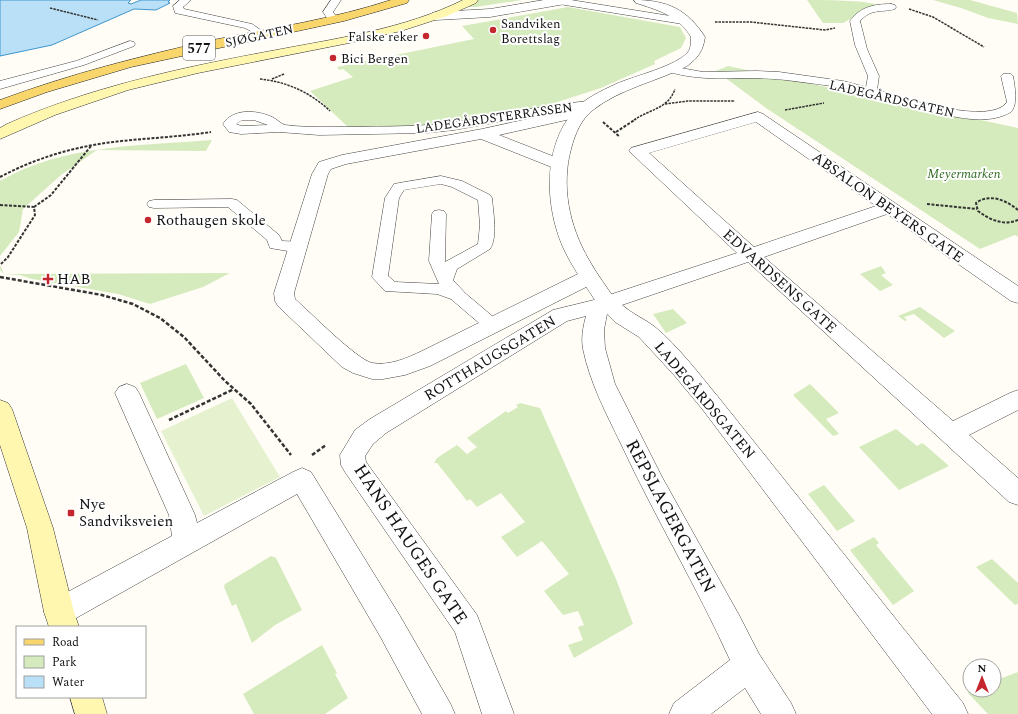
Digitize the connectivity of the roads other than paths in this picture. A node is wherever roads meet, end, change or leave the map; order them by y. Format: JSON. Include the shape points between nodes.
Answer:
{"nodes":[{"id":1,"x":186,"y":0,"type":"edge"},
{"id":2,"x":336,"y":0,"type":"edge"},
{"id":3,"x":403,"y":0,"type":"edge"},
{"id":4,"x":472,"y":0,"type":"edge"},
{"id":5,"x":640,"y":0,"type":"edge"},
{"id":6,"x":562,"y":1,"type":"edge"},
{"id":7,"x":890,"y":7,"type":"road end"},
{"id":8,"x":436,"y":16,"type":"junction"},
{"id":9,"x":333,"y":19,"type":"junction"},
{"id":10,"x":689,"y":22,"type":"junction"},
{"id":11,"x":263,"y":34,"type":"junction"},
{"id":12,"x":130,"y":44,"type":"dead end"},
{"id":13,"x":671,"y":76,"type":"junction"},
{"id":14,"x":1006,"y":76,"type":"dead end"},
{"id":15,"x":0,"y":85,"type":"edge"},
{"id":16,"x":870,"y":91,"type":"junction"},
{"id":17,"x":0,"y":105,"type":"edge"},
{"id":18,"x":584,"y":109,"type":"junction"},
{"id":19,"x":758,"y":118,"type":"joint"},
{"id":20,"x":230,"y":127,"type":"road end"},
{"id":21,"x":0,"y":134,"type":"edge"},
{"id":22,"x":482,"y":134,"type":"junction"},
{"id":23,"x":558,"y":165,"type":"junction"},
{"id":24,"x":154,"y":204,"type":"dead end"},
{"id":25,"x":889,"y":208,"type":"junction"},
{"id":26,"x":439,"y":214,"type":"dead end"},
{"id":27,"x":298,"y":245,"type":"junction"},
{"id":28,"x":751,"y":256,"type":"junction"},
{"id":29,"x":589,"y":277,"type":"junction"},
{"id":30,"x":445,"y":281,"type":"junction"},
{"id":31,"x":458,"y":296,"type":"junction"},
{"id":32,"x":1018,"y":296,"type":"edge"},
{"id":33,"x":603,"y":305,"type":"junction"},
{"id":34,"x":492,"y":326,"type":"junction"},
{"id":35,"x":127,"y":393,"type":"dead end"},
{"id":36,"x":1018,"y":399,"type":"edge"},
{"id":37,"x":0,"y":409,"type":"edge"},
{"id":38,"x":950,"y":434,"type":"junction"},
{"id":39,"x":359,"y":443,"type":"joint"},
{"id":40,"x":1018,"y":494,"type":"edge"},
{"id":41,"x":187,"y":542,"type":"junction"},
{"id":42,"x":61,"y":619,"type":"edge"},
{"id":43,"x":748,"y":665,"type":"junction"},
{"id":44,"x":86,"y":698,"type":"edge"},
{"id":45,"x":91,"y":714,"type":"edge"},
{"id":46,"x":439,"y":714,"type":"edge"},
{"id":47,"x":498,"y":714,"type":"edge"},
{"id":48,"x":685,"y":714,"type":"edge"},
{"id":49,"x":780,"y":714,"type":"edge"},
{"id":50,"x":952,"y":714,"type":"edge"}],
"edges":[{"from":1,"to":11,"type":"lane","via":[[178,6],[179,11],[248,26]]},
{"from":2,"to":9,"type":"lane","via":[[328,12]]},
{"from":3,"to":9,"type":"main road","name":"SJØGATEN","number":"577"},
{"from":4,"to":8,"type":"main road"},
{"from":5,"to":10,"type":"street","via":[[677,13]]},
{"from":6,"to":8,"type":"street","via":[[490,13]]},
{"from":6,"to":10,"type":"lane"},
{"from":7,"to":16,"type":"lane","via":[[867,9],[855,21],[864,54],[873,70],[874,85]]},
{"from":8,"to":21,"type":"main road","via":[[414,24],[305,49],[127,86],[67,105]]},
{"from":9,"to":11,"type":"main road","name":"SJØGATEN","number":"577"},
{"from":10,"to":13,"type":"street","via":[[698,37],[696,47],[692,55],[680,64]]},
{"from":11,"to":17,"type":"main road","name":"SJØGATEN","number":"577","via":[[103,70]]},
{"from":12,"to":15,"type":"lane","via":[[80,63]]},
{"from":13,"to":16,"type":"lane","name":"LADEGÅRDSGATEN","via":[[778,76]]},
{"from":13,"to":18,"type":"street","via":[[618,88]]},
{"from":14,"to":16,"type":"lane","name":"LADEGÅRDSGATEN","via":[[1013,102],[1008,109],[996,114],[982,115],[932,109]]},
{"from":18,"to":20,"type":"lane","name":"LADEGÅRDSTERRASSEN","via":[[554,108],[424,129],[303,131],[278,128],[241,130]]},
{"from":18,"to":22,"type":"street","name":"ROTTHAUGSGATEN"},
{"from":18,"to":23,"type":"street","name":"LADEGÅRDSGATEN","via":[[568,135]]},
{"from":19,"to":25,"type":"street","name":"ABSALON BEYERS GATE"},
{"from":19,"to":28,"type":"street","name":"EDVARDSENS GATE","via":[[637,151]]},
{"from":22,"to":23,"type":"street"},
{"from":22,"to":27,"type":"street","name":"ROTTHAUGSGATEN","via":[[342,160],[325,166],[320,174]]},
{"from":23,"to":29,"type":"street","name":"LADEGÅRDSGATEN","via":[[559,206],[571,245]]},
{"from":24,"to":27,"type":"lane","via":[[232,204],[274,238],[275,245]]},
{"from":25,"to":28,"type":"street","name":"ROTTHAUGSGATEN"},
{"from":25,"to":32,"type":"street","name":"ABSALON BEYERS GATE"},
{"from":26,"to":30,"type":"lane","via":[[436,261]]},
{"from":27,"to":34,"type":"street","name":"ROTTHAUGSGATEN","via":[[284,293],[285,301],[350,361],[368,371],[396,369],[428,357]]},
{"from":28,"to":33,"type":"street","name":"ROTTHAUGSGATEN"},
{"from":28,"to":38,"type":"street","name":"EDVARDSENS GATE"},
{"from":29,"to":33,"type":"street","name":"LADEGÅRDSGATEN"},
{"from":29,"to":34,"type":"street","name":"ROTTHAUGSGATEN"},
{"from":30,"to":31,"type":"lane"},
{"from":30,"to":31,"type":"lane","via":[[450,266],[485,246],[485,198],[457,184],[441,180],[399,187],[392,198],[380,277],[392,287],[437,289]]},
{"from":31,"to":34,"type":"lane"},
{"from":33,"to":39,"type":"street","name":"ROTTHAUGSGATEN","via":[[560,315],[378,426]]},
{"from":33,"to":43,"type":"street","name":"REPSLAGERGATEN","via":[[593,330],[594,348],[604,384],[653,485],[729,624]]},
{"from":33,"to":50,"type":"street","name":"LADEGÅRDSGATEN","via":[[648,332],[682,368]]},
{"from":35,"to":41,"type":"street","via":[[182,515]]},
{"from":36,"to":38,"type":"street"},
{"from":37,"to":42,"type":"main road","via":[[40,528]]},
{"from":38,"to":40,"type":"street","name":"EDVARDSENS GATE"},
{"from":39,"to":47,"type":"street","name":"HANS HAUGES GATE","via":[[352,455],[354,465],[467,625]]},
{"from":41,"to":42,"type":"street"},
{"from":41,"to":46,"type":"street","via":[[302,479]]},
{"from":43,"to":48,"type":"street"},
{"from":43,"to":49,"type":"street","name":"REPSLAGERGATEN"},
{"from":44,"to":45,"type":"main road"}]}
